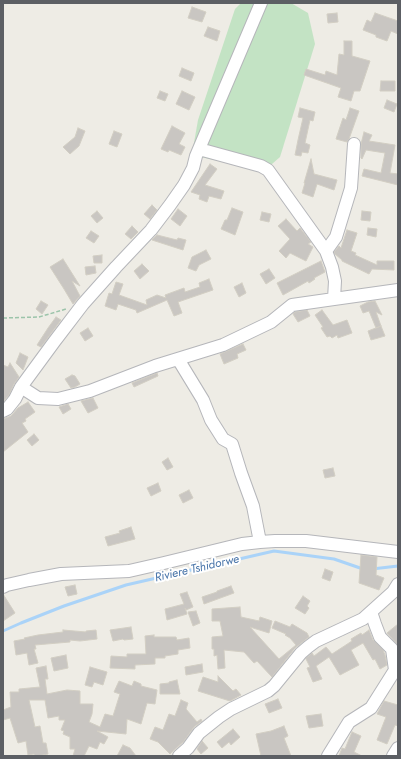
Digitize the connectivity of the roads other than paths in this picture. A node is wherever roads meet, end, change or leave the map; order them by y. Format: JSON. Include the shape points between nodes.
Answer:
{"nodes":[{"id":1,"x":261,"y":3,"type":"edge"},
{"id":2,"x":354,"y":144,"type":"dead end"},
{"id":3,"x":199,"y":149,"type":"junction"},
{"id":4,"x":326,"y":250,"type":"junction"},
{"id":5,"x":398,"y":290,"type":"edge"},
{"id":6,"x":334,"y":299,"type":"junction"},
{"id":7,"x":178,"y":359,"type":"junction"},
{"id":8,"x":22,"y":387,"type":"junction"},
{"id":9,"x":3,"y":411,"type":"edge"},
{"id":10,"x":260,"y":542,"type":"junction"},
{"id":11,"x":398,"y":552,"type":"edge"},
{"id":12,"x":398,"y":584,"type":"edge"},
{"id":13,"x":3,"y":587,"type":"edge"},
{"id":14,"x":371,"y":612,"type":"junction"},
{"id":15,"x":398,"y":748,"type":"edge"},
{"id":16,"x":179,"y":756,"type":"edge"},
{"id":17,"x":328,"y":756,"type":"edge"},
{"id":18,"x":394,"y":756,"type":"edge"}],
"edges":[{"from":1,"to":3,"type":"street"},
{"from":2,"to":4,"type":"street","via":[[351,188],[336,237]]},
{"from":3,"to":4,"type":"street","via":[[268,170]]},
{"from":3,"to":8,"type":"street","via":[[193,168],[170,205],[151,230],[83,304]]},
{"from":4,"to":6,"type":"street","via":[[335,281]]},
{"from":5,"to":6,"type":"street"},
{"from":6,"to":7,"type":"street","via":[[292,305],[271,322],[223,345]]},
{"from":7,"to":8,"type":"street","via":[[90,391],[58,399],[38,398]]},
{"from":7,"to":10,"type":"street","via":[[223,439],[232,444],[254,506]]},
{"from":8,"to":9,"type":"street"},
{"from":10,"to":11,"type":"street","via":[[306,541]]},
{"from":10,"to":13,"type":"street","via":[[129,571],[61,574]]},
{"from":12,"to":14,"type":"street"},
{"from":14,"to":16,"type":"street","via":[[363,619],[312,644],[301,653],[274,686],[219,716],[199,733]]},
{"from":14,"to":17,"type":"street","via":[[380,637],[392,649],[395,670],[371,708],[350,722]]},
{"from":15,"to":18,"type":"street"}]}
